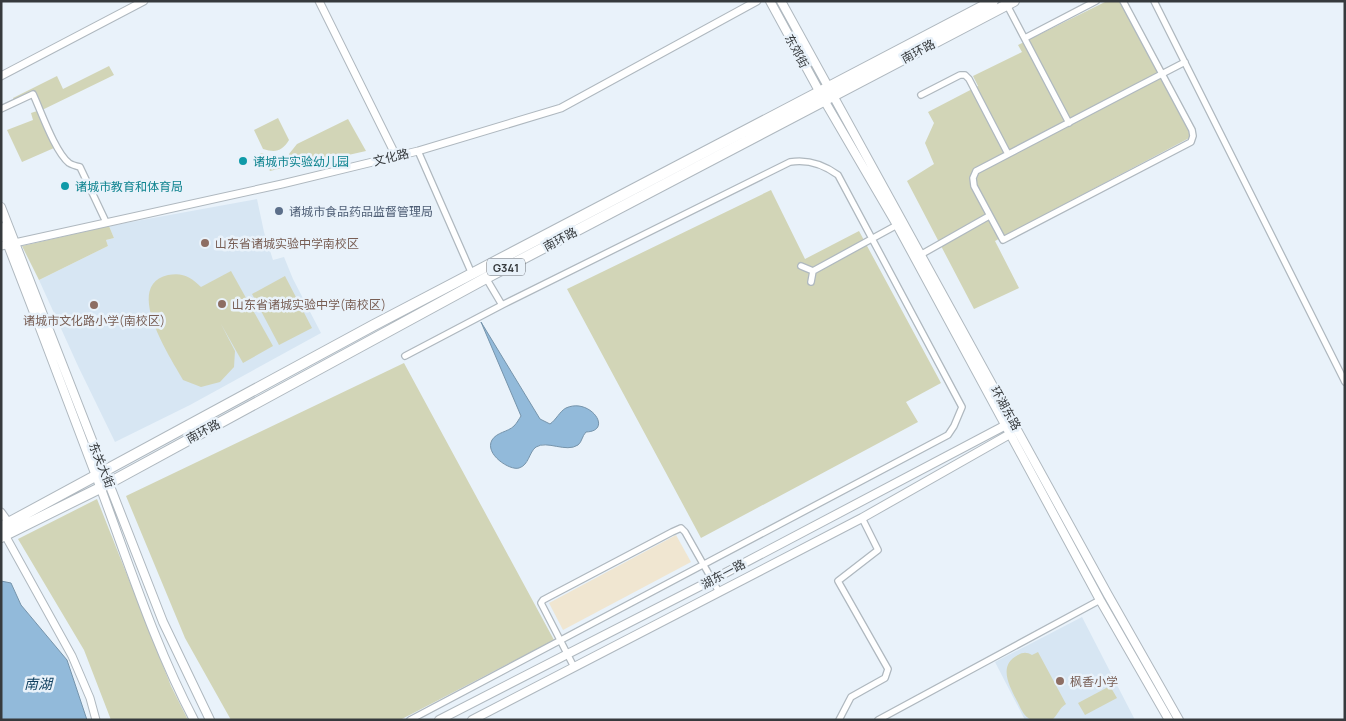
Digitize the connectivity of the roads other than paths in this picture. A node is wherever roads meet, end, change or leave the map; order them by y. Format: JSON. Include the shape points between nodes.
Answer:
{"nodes":[{"id":1,"x":144,"y":1,"type":"edge"},
{"id":2,"x":319,"y":1,"type":"edge"},
{"id":3,"x":757,"y":1,"type":"edge"},
{"id":4,"x":770,"y":1,"type":"edge"},
{"id":5,"x":781,"y":1,"type":"edge"},
{"id":6,"x":993,"y":1,"type":"edge"},
{"id":7,"x":1096,"y":1,"type":"edge"},
{"id":8,"x":1123,"y":1,"type":"edge"},
{"id":9,"x":1154,"y":1,"type":"edge"},
{"id":10,"x":1011,"y":3,"type":"edge"},
{"id":11,"x":1025,"y":38,"type":"junction"},
{"id":12,"x":1185,"y":62,"type":"junction"},
{"id":13,"x":1162,"y":74,"type":"junction"},
{"id":14,"x":1,"y":76,"type":"edge"},
{"id":15,"x":826,"y":94,"type":"junction"},
{"id":16,"x":921,"y":95,"type":"dead end"},
{"id":17,"x":1,"y":109,"type":"edge"},
{"id":18,"x":1069,"y":123,"type":"junction"},
{"id":19,"x":418,"y":151,"type":"junction"},
{"id":20,"x":1008,"y":154,"type":"junction"},
{"id":21,"x":396,"y":156,"type":"junction"},
{"id":22,"x":1,"y":207,"type":"edge"},
{"id":23,"x":989,"y":216,"type":"junction"},
{"id":24,"x":106,"y":222,"type":"junction"},
{"id":25,"x":897,"y":225,"type":"junction"},
{"id":26,"x":1,"y":227,"type":"edge"},
{"id":27,"x":872,"y":238,"type":"junction"},
{"id":28,"x":8,"y":244,"type":"edge"},
{"id":29,"x":922,"y":254,"type":"junction"},
{"id":30,"x":801,"y":266,"type":"dead end"},
{"id":31,"x":814,"y":271,"type":"junction"},
{"id":32,"x":472,"y":274,"type":"junction"},
{"id":33,"x":486,"y":278,"type":"junction"},
{"id":34,"x":811,"y":282,"type":"dead end"},
{"id":35,"x":502,"y":305,"type":"junction"},
{"id":36,"x":405,"y":356,"type":"dead end"},
{"id":37,"x":1345,"y":382,"type":"edge"},
{"id":38,"x":1006,"y":426,"type":"junction"},
{"id":39,"x":1010,"y":434,"type":"junction"},
{"id":40,"x":100,"y":475,"type":"junction"},
{"id":41,"x":104,"y":485,"type":"junction"},
{"id":42,"x":1,"y":512,"type":"edge"},
{"id":43,"x":862,"y":518,"type":"junction"},
{"id":44,"x":4,"y":531,"type":"edge"},
{"id":45,"x":704,"y":565,"type":"junction"},
{"id":46,"x":712,"y":580,"type":"junction"},
{"id":47,"x":719,"y":592,"type":"junction"},
{"id":48,"x":1100,"y":600,"type":"junction"},
{"id":49,"x":560,"y":640,"type":"junction"},
{"id":50,"x":568,"y":654,"type":"junction"},
{"id":51,"x":574,"y":667,"type":"junction"},
{"id":52,"x":96,"y":720,"type":"edge"},
{"id":53,"x":194,"y":720,"type":"edge"},
{"id":54,"x":210,"y":720,"type":"edge"},
{"id":55,"x":410,"y":720,"type":"edge"},
{"id":56,"x":439,"y":720,"type":"edge"},
{"id":57,"x":472,"y":720,"type":"edge"},
{"id":58,"x":839,"y":720,"type":"edge"},
{"id":59,"x":878,"y":720,"type":"edge"},
{"id":60,"x":1169,"y":720,"type":"edge"},
{"id":61,"x":1180,"y":720,"type":"edge"}],
"edges":[{"from":1,"to":14,"type":"street"},
{"from":2,"to":21,"type":"street"},
{"from":3,"to":19,"type":"street","name":"文化路","via":[[561,108]]},
{"from":4,"to":15,"type":"main road","name":"东郊街"},
{"from":5,"to":15,"type":"main road","name":"东郊街"},
{"from":6,"to":15,"type":"highway","name":"南环路","number":"G341"},
{"from":7,"to":11,"type":"street"},
{"from":8,"to":13,"type":"street"},
{"from":9,"to":12,"type":"street"},
{"from":10,"to":11,"type":"street"},
{"from":10,"to":15,"type":"highway","name":"南环路","number":"G341"},
{"from":11,"to":18,"type":"street"},
{"from":12,"to":13,"type":"street"},
{"from":12,"to":37,"type":"street"},
{"from":13,"to":18,"type":"street"},
{"from":13,"to":23,"type":"street","via":[[1192,130],[1191,142],[1003,240]]},
{"from":15,"to":25,"type":"main road","name":"环湖东路"},
{"from":15,"to":29,"type":"main road","name":"环湖东路"},
{"from":15,"to":32,"type":"highway","name":"南环路","number":"G341"},
{"from":15,"to":33,"type":"highway","name":"南环路","number":"G341"},
{"from":16,"to":20,"type":"street","via":[[965,75]]},
{"from":17,"to":24,"type":"street","via":[[33,94],[64,158],[80,167]]},
{"from":18,"to":20,"type":"street"},
{"from":19,"to":21,"type":"street","name":"文化路"},
{"from":19,"to":32,"type":"street"},
{"from":20,"to":23,"type":"street","via":[[976,171],[973,178]]},
{"from":21,"to":24,"type":"street","name":"文化路"},
{"from":22,"to":28,"type":"main road","name":"东关大街"},
{"from":23,"to":29,"type":"street"},
{"from":24,"to":28,"type":"street","name":"文化路"},
{"from":25,"to":27,"type":"street"},
{"from":25,"to":38,"type":"main road","name":"环湖东路"},
{"from":26,"to":28,"type":"main road","name":"东关大街"},
{"from":27,"to":31,"type":"street"},
{"from":27,"to":35,"type":"street","via":[[838,175],[809,161],[790,162]]},
{"from":27,"to":45,"type":"street","via":[[962,407],[954,426],[948,435]]},
{"from":28,"to":40,"type":"main road","name":"东关大街"},
{"from":29,"to":61,"type":"main road","name":"环湖东路"},
{"from":30,"to":31,"type":"street"},
{"from":31,"to":34,"type":"street"},
{"from":32,"to":40,"type":"highway","name":"南环路","number":"G341"},
{"from":33,"to":35,"type":"street"},
{"from":33,"to":41,"type":"highway","name":"南环路","number":"G341"},
{"from":35,"to":36,"type":"street"},
{"from":38,"to":39,"type":"main road","name":"环湖东路"},
{"from":38,"to":46,"type":"main road","name":"湖东一路"},
{"from":39,"to":43,"type":"main road","name":"湖东一路"},
{"from":39,"to":48,"type":"main road","name":"环湖东路"},
{"from":40,"to":41,"type":"main road","name":"东关大街"},
{"from":40,"to":44,"type":"highway","name":"南环路","number":"G341"},
{"from":41,"to":44,"type":"highway","name":"南环路","number":"G341"},
{"from":41,"to":53,"type":"main road","name":"东关大街","via":[[139,594],[173,680]]},
{"from":41,"to":54,"type":"main road","name":"东关大街","via":[[163,622]]},
{"from":42,"to":44,"type":"street"},
{"from":43,"to":47,"type":"main road","name":"湖东一路"},
{"from":43,"to":58,"type":"street","via":[[878,550],[838,581],[888,669],[885,678],[851,697]]},
{"from":44,"to":52,"type":"street","via":[[72,656]]},
{"from":45,"to":46,"type":"street"},
{"from":45,"to":49,"type":"street"},
{"from":45,"to":49,"type":"street","via":[[681,528],[655,541],[543,600],[541,603]]},
{"from":46,"to":47,"type":"street"},
{"from":46,"to":50,"type":"main road","name":"湖东一路"},
{"from":47,"to":51,"type":"main road","name":"湖东一路"},
{"from":48,"to":59,"type":"street"},
{"from":48,"to":60,"type":"main road","name":"环湖东路"},
{"from":49,"to":50,"type":"street"},
{"from":49,"to":55,"type":"street"},
{"from":50,"to":51,"type":"street"},
{"from":50,"to":56,"type":"main road","name":"湖东一路"},
{"from":51,"to":57,"type":"main road","name":"湖东一路"}]}
